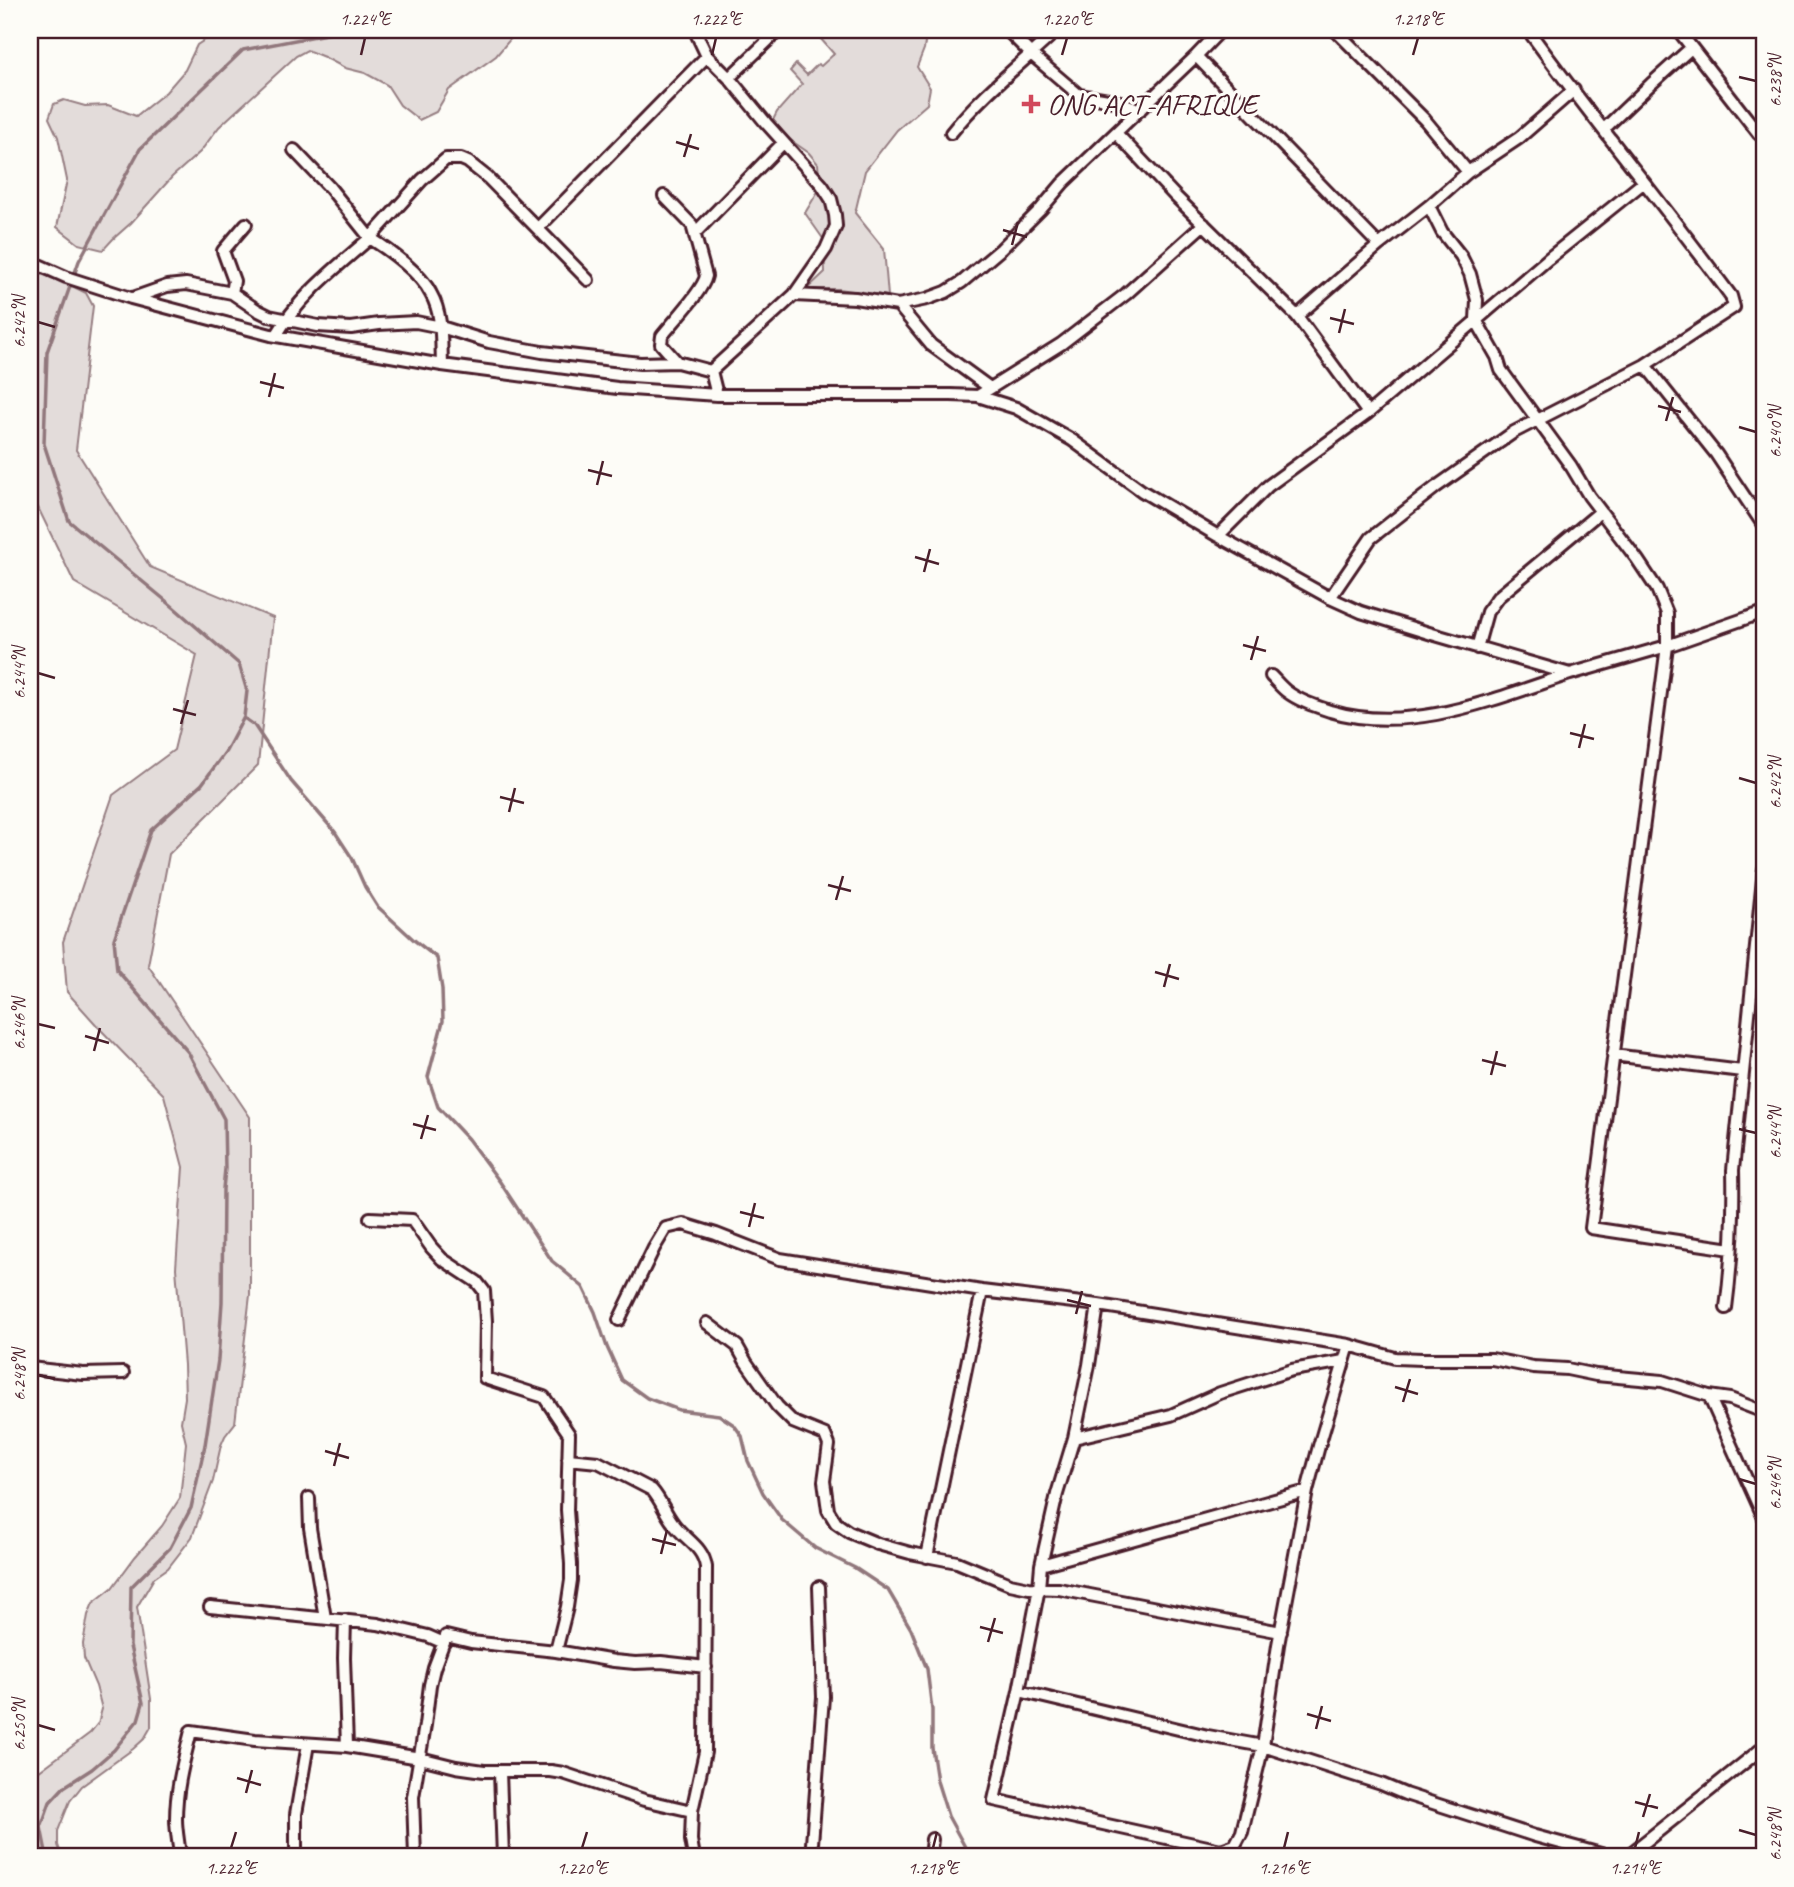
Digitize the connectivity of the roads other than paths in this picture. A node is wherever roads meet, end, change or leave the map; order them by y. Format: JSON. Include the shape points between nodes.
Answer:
{"nodes":[{"id":1,"x":698,"y":30,"type":"edge"},
{"id":2,"x":779,"y":30,"type":"edge"},
{"id":3,"x":1007,"y":30,"type":"edge"},
{"id":4,"x":1057,"y":30,"type":"edge"},
{"id":5,"x":1221,"y":30,"type":"edge"},
{"id":6,"x":1335,"y":30,"type":"edge"},
{"id":7,"x":1528,"y":30,"type":"edge"},
{"id":8,"x":1678,"y":30,"type":"edge"},
{"id":9,"x":1692,"y":48,"type":"junction"},
{"id":10,"x":1031,"y":54,"type":"junction"},
{"id":11,"x":707,"y":56,"type":"junction"},
{"id":12,"x":1196,"y":56,"type":"junction"},
{"id":13,"x":729,"y":78,"type":"junction"},
{"id":14,"x":1574,"y":90,"type":"junction"},
{"id":15,"x":1140,"y":110,"type":"junction"},
{"id":16,"x":1604,"y":129,"type":"junction"},
{"id":17,"x":951,"y":133,"type":"dead end"},
{"id":18,"x":1116,"y":133,"type":"junction"},
{"id":19,"x":1759,"y":134,"type":"dead end"},
{"id":20,"x":783,"y":143,"type":"junction"},
{"id":21,"x":294,"y":150,"type":"dead end"},
{"id":22,"x":1468,"y":172,"type":"junction"},
{"id":23,"x":1644,"y":182,"type":"junction"},
{"id":24,"x":664,"y":196,"type":"dead end"},
{"id":25,"x":1429,"y":206,"type":"junction"},
{"id":26,"x":246,"y":224,"type":"dead end"},
{"id":27,"x":1204,"y":224,"type":"junction"},
{"id":28,"x":538,"y":228,"type":"junction"},
{"id":29,"x":695,"y":233,"type":"junction"},
{"id":30,"x":370,"y":238,"type":"junction"},
{"id":31,"x":1379,"y":244,"type":"junction"},
{"id":32,"x":30,"y":261,"type":"edge"},
{"id":33,"x":588,"y":280,"type":"dead end"},
{"id":34,"x":232,"y":293,"type":"junction"},
{"id":35,"x":794,"y":295,"type":"junction"},
{"id":36,"x":131,"y":298,"type":"junction"},
{"id":37,"x":898,"y":305,"type":"junction"},
{"id":38,"x":1297,"y":316,"type":"junction"},
{"id":39,"x":286,"y":320,"type":"junction"},
{"id":40,"x":1476,"y":320,"type":"junction"},
{"id":41,"x":441,"y":327,"type":"junction"},
{"id":42,"x":276,"y":336,"type":"junction"},
{"id":43,"x":677,"y":362,"type":"junction"},
{"id":44,"x":442,"y":365,"type":"junction"},
{"id":45,"x":1645,"y":365,"type":"junction"},
{"id":46,"x":711,"y":371,"type":"junction"},
{"id":47,"x":990,"y":388,"type":"junction"},
{"id":48,"x":716,"y":395,"type":"junction"},
{"id":49,"x":978,"y":396,"type":"junction"},
{"id":50,"x":1368,"y":412,"type":"junction"},
{"id":51,"x":1537,"y":421,"type":"junction"},
{"id":52,"x":1600,"y":512,"type":"junction"},
{"id":53,"x":1764,"y":526,"type":"edge"},
{"id":54,"x":1218,"y":536,"type":"junction"},
{"id":55,"x":1330,"y":598,"type":"junction"},
{"id":56,"x":1764,"y":612,"type":"edge"},
{"id":57,"x":1667,"y":646,"type":"junction"},
{"id":58,"x":1477,"y":648,"type":"junction"},
{"id":59,"x":1570,"y":674,"type":"junction"},
{"id":60,"x":1271,"y":676,"type":"dead end"},
{"id":61,"x":1764,"y":869,"type":"edge"},
{"id":62,"x":1613,"y":1055,"type":"junction"},
{"id":63,"x":1742,"y":1071,"type":"junction"},
{"id":64,"x":370,"y":1218,"type":"dead end"},
{"id":65,"x":1731,"y":1250,"type":"junction"},
{"id":66,"x":982,"y":1291,"type":"junction"},
{"id":67,"x":1098,"y":1306,"type":"junction"},
{"id":68,"x":1726,"y":1308,"type":"dead end"},
{"id":69,"x":619,"y":1320,"type":"dead end"},
{"id":70,"x":707,"y":1323,"type":"dead end"},
{"id":71,"x":1349,"y":1345,"type":"junction"},
{"id":72,"x":1344,"y":1361,"type":"junction"},
{"id":73,"x":30,"y":1368,"type":"edge"},
{"id":74,"x":123,"y":1373,"type":"dead end"},
{"id":75,"x":1709,"y":1396,"type":"junction"},
{"id":76,"x":1764,"y":1412,"type":"edge"},
{"id":77,"x":1074,"y":1438,"type":"junction"},
{"id":78,"x":568,"y":1459,"type":"junction"},
{"id":79,"x":1307,"y":1491,"type":"junction"},
{"id":80,"x":309,"y":1498,"type":"dead end"},
{"id":81,"x":1764,"y":1518,"type":"edge"},
{"id":82,"x":927,"y":1557,"type":"junction"},
{"id":83,"x":1041,"y":1565,"type":"junction"},
{"id":84,"x":819,"y":1587,"type":"dead end"},
{"id":85,"x":1039,"y":1588,"type":"junction"},
{"id":86,"x":211,"y":1607,"type":"dead end"},
{"id":87,"x":325,"y":1618,"type":"junction"},
{"id":88,"x":345,"y":1620,"type":"junction"},
{"id":89,"x":1281,"y":1632,"type":"junction"},
{"id":90,"x":444,"y":1643,"type":"junction"},
{"id":91,"x":556,"y":1651,"type":"junction"},
{"id":92,"x":706,"y":1667,"type":"junction"},
{"id":93,"x":1019,"y":1691,"type":"junction"},
{"id":94,"x":308,"y":1744,"type":"junction"},
{"id":95,"x":347,"y":1746,"type":"junction"},
{"id":96,"x":1263,"y":1746,"type":"junction"},
{"id":97,"x":1764,"y":1747,"type":"edge"},
{"id":98,"x":420,"y":1758,"type":"junction"},
{"id":99,"x":500,"y":1772,"type":"junction"},
{"id":100,"x":692,"y":1811,"type":"junction"},
{"id":101,"x":932,"y":1839,"type":"dead end"},
{"id":102,"x":180,"y":1857,"type":"edge"},
{"id":103,"x":296,"y":1857,"type":"edge"},
{"id":104,"x":415,"y":1857,"type":"edge"},
{"id":105,"x":503,"y":1857,"type":"edge"},
{"id":106,"x":694,"y":1857,"type":"edge"},
{"id":107,"x":811,"y":1857,"type":"edge"},
{"id":108,"x":930,"y":1857,"type":"edge"},
{"id":109,"x":1612,"y":1857,"type":"edge"},
{"id":110,"x":1626,"y":1857,"type":"edge"}],
"edges":[{"from":1,"to":11,"type":"street","via":[[696,35]]},
{"from":2,"to":13,"type":"street"},
{"from":3,"to":10,"type":"street"},
{"from":4,"to":10,"type":"street"},
{"from":5,"to":12,"type":"street"},
{"from":6,"to":22,"type":"street","via":[[1425,120]]},
{"from":7,"to":14,"type":"street"},
{"from":8,"to":9,"type":"street"},
{"from":9,"to":16,"type":"street"},
{"from":9,"to":19,"type":"street"},
{"from":10,"to":15,"type":"street","via":[[1079,95]]},
{"from":10,"to":17,"type":"street"},
{"from":11,"to":13,"type":"street"},
{"from":11,"to":28,"type":"street"},
{"from":12,"to":15,"type":"street"},
{"from":12,"to":31,"type":"street"},
{"from":13,"to":20,"type":"street"},
{"from":14,"to":16,"type":"street"},
{"from":14,"to":22,"type":"street","via":[[1519,138]]},
{"from":15,"to":18,"type":"street"},
{"from":16,"to":23,"type":"street"},
{"from":18,"to":27,"type":"street"},
{"from":18,"to":37,"type":"street","via":[[976,272],[946,292]]},
{"from":20,"to":29,"type":"street"},
{"from":20,"to":35,"type":"street","via":[[831,199],[836,226]]},
{"from":21,"to":30,"type":"street"},
{"from":22,"to":25,"type":"street"},
{"from":23,"to":40,"type":"street"},
{"from":23,"to":45,"type":"street","via":[[1731,296],[1734,307]]},
{"from":24,"to":29,"type":"street","via":[[688,219]]},
{"from":25,"to":31,"type":"street"},
{"from":25,"to":40,"type":"street","via":[[1470,274],[1477,300]]},
{"from":26,"to":34,"type":"street","via":[[223,251],[234,281]]},
{"from":27,"to":38,"type":"street"},
{"from":27,"to":47,"type":"street","via":[[1061,344]]},
{"from":28,"to":30,"type":"street","via":[[488,178],[468,162],[453,158],[422,180]]},
{"from":28,"to":33,"type":"street"},
{"from":29,"to":43,"type":"street","via":[[705,281],[661,340]]},
{"from":30,"to":39,"type":"street","via":[[320,281]]},
{"from":30,"to":41,"type":"street","via":[[402,261],[429,289]]},
{"from":31,"to":38,"type":"street"},
{"from":32,"to":36,"type":"street"},
{"from":34,"to":36,"type":"street","via":[[180,284]]},
{"from":34,"to":39,"type":"street","via":[[263,314]]},
{"from":35,"to":37,"type":"street"},
{"from":35,"to":46,"type":"street"},
{"from":36,"to":42,"type":"street"},
{"from":37,"to":47,"type":"street","via":[[931,345]]},
{"from":38,"to":50,"type":"street"},
{"from":39,"to":41,"type":"street","via":[[339,328],[416,322]]},
{"from":39,"to":42,"type":"street"},
{"from":40,"to":50,"type":"street"},
{"from":40,"to":51,"type":"street","via":[[1501,370]]},
{"from":41,"to":43,"type":"street","via":[[542,352],[639,363]]},
{"from":41,"to":44,"type":"street"},
{"from":42,"to":44,"type":"street"},
{"from":43,"to":46,"type":"street"},
{"from":44,"to":48,"type":"street","via":[[617,388]]},
{"from":45,"to":51,"type":"street"},
{"from":45,"to":53,"type":"street","via":[[1716,454]]},
{"from":46,"to":48,"type":"street"},
{"from":47,"to":49,"type":"street"},
{"from":48,"to":49,"type":"street"},
{"from":49,"to":54,"type":"street","via":[[1016,408],[1072,440],[1142,491]]},
{"from":50,"to":54,"type":"street","via":[[1268,486]]},
{"from":51,"to":52,"type":"street"},
{"from":51,"to":55,"type":"street","via":[[1514,432],[1371,538]]},
{"from":52,"to":57,"type":"street","via":[[1657,589],[1667,613]]},
{"from":52,"to":58,"type":"street","via":[[1498,597],[1487,612]]},
{"from":54,"to":55,"type":"street"},
{"from":55,"to":58,"type":"street"},
{"from":56,"to":57,"type":"street"},
{"from":57,"to":59,"type":"street"},
{"from":57,"to":62,"type":"street"},
{"from":58,"to":59,"type":"street"},
{"from":59,"to":60,"type":"street","via":[[1444,713],[1369,719],[1311,705],[1287,692]]},
{"from":61,"to":63,"type":"street"},
{"from":62,"to":63,"type":"street"},
{"from":62,"to":65,"type":"street","via":[[1591,1228]]},
{"from":63,"to":65,"type":"street"},
{"from":64,"to":78,"type":"street","via":[[412,1220],[442,1259],[477,1282],[484,1291],[485,1377],[544,1397],[569,1434]]},
{"from":65,"to":68,"type":"street"},
{"from":66,"to":67,"type":"street"},
{"from":66,"to":69,"type":"street","via":[[780,1259],[683,1224],[666,1228]]},
{"from":66,"to":82,"type":"street"},
{"from":67,"to":71,"type":"street"},
{"from":67,"to":77,"type":"street"},
{"from":70,"to":82,"type":"street","via":[[737,1346],[793,1422],[825,1435],[830,1445],[824,1481],[828,1510],[836,1523],[878,1544]]},
{"from":71,"to":72,"type":"street"},
{"from":71,"to":75,"type":"street","via":[[1395,1358],[1492,1359],[1662,1381]]},
{"from":72,"to":77,"type":"street","via":[[1292,1370],[1220,1393],[1171,1415]]},
{"from":72,"to":79,"type":"street"},
{"from":73,"to":74,"type":"street"},
{"from":75,"to":76,"type":"street"},
{"from":75,"to":81,"type":"street"},
{"from":77,"to":83,"type":"street"},
{"from":78,"to":91,"type":"street","via":[[571,1564]]},
{"from":78,"to":92,"type":"street","via":[[598,1462],[652,1490],[674,1524],[699,1548],[706,1567]]},
{"from":79,"to":83,"type":"street"},
{"from":79,"to":89,"type":"street"},
{"from":80,"to":87,"type":"street"},
{"from":82,"to":85,"type":"street","via":[[957,1562],[1010,1584]]},
{"from":83,"to":85,"type":"street"},
{"from":84,"to":107,"type":"street","via":[[823,1697]]},
{"from":85,"to":89,"type":"street"},
{"from":85,"to":93,"type":"street"},
{"from":86,"to":87,"type":"street"},
{"from":87,"to":88,"type":"street"},
{"from":88,"to":90,"type":"street","via":[[378,1624]]},
{"from":88,"to":95,"type":"street"},
{"from":89,"to":96,"type":"street"},
{"from":90,"to":91,"type":"street","via":[[446,1636]]},
{"from":90,"to":98,"type":"street","via":[[430,1685]]},
{"from":91,"to":92,"type":"street","via":[[614,1661]]},
{"from":92,"to":100,"type":"street","via":[[705,1752]]},
{"from":93,"to":96,"type":"street"},
{"from":93,"to":96,"type":"street","via":[[994,1800],[1221,1850],[1235,1845],[1242,1832]]},
{"from":94,"to":95,"type":"street"},
{"from":94,"to":102,"type":"street","via":[[191,1731],[177,1795]]},
{"from":94,"to":103,"type":"street","via":[[296,1814]]},
{"from":95,"to":98,"type":"street"},
{"from":96,"to":109,"type":"street"},
{"from":97,"to":110,"type":"street"},
{"from":98,"to":99,"type":"street"},
{"from":98,"to":104,"type":"street","via":[[413,1797]]},
{"from":99,"to":100,"type":"street","via":[[563,1773]]},
{"from":99,"to":105,"type":"street"},
{"from":100,"to":106,"type":"street"},
{"from":101,"to":108,"type":"street"}]}
